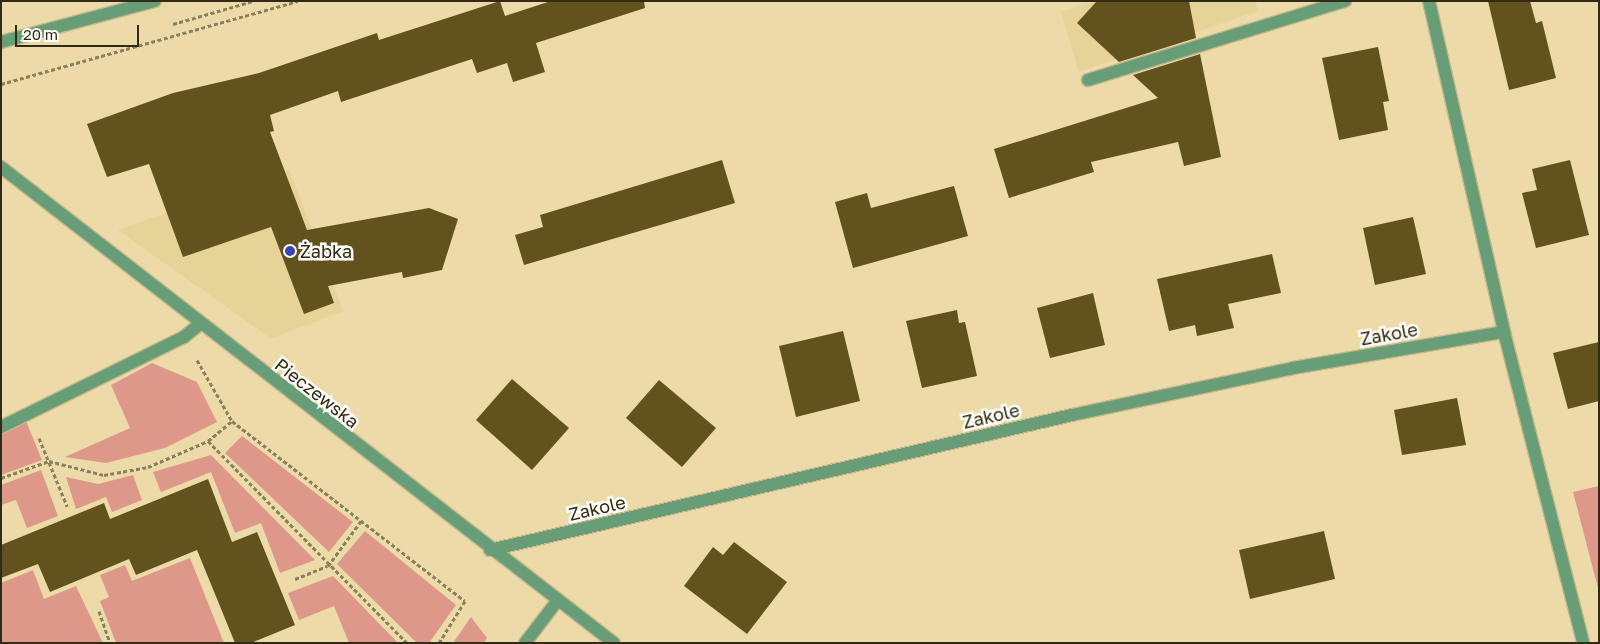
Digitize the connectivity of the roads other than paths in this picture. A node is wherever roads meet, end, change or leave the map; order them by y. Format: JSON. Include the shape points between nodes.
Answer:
{"nodes":[{"id":1,"x":155,"y":1,"type":"edge"},
{"id":2,"x":1345,"y":1,"type":"edge"},
{"id":3,"x":1429,"y":1,"type":"edge"},
{"id":4,"x":1,"y":42,"type":"edge"},
{"id":5,"x":1088,"y":80,"type":"dead end"},
{"id":6,"x":1,"y":167,"type":"edge"},
{"id":7,"x":200,"y":324,"type":"junction"},
{"id":8,"x":1504,"y":332,"type":"junction"},
{"id":9,"x":1,"y":428,"type":"edge"},
{"id":10,"x":490,"y":550,"type":"junction"},
{"id":11,"x":558,"y":600,"type":"junction"},
{"id":12,"x":525,"y":643,"type":"edge"},
{"id":13,"x":614,"y":643,"type":"edge"},
{"id":14,"x":1583,"y":643,"type":"edge"}],
"edges":[{"from":1,"to":4,"type":"street"},
{"from":2,"to":5,"type":"street"},
{"from":3,"to":8,"type":"street"},
{"from":6,"to":7,"type":"street","name":"Pieczewska"},
{"from":7,"to":9,"type":"street","via":[[184,338]]},
{"from":7,"to":10,"type":"street","name":"Pieczewska"},
{"from":8,"to":10,"type":"street","name":"Zakole","via":[[1293,368],[1072,415]]},
{"from":8,"to":14,"type":"street"},
{"from":10,"to":11,"type":"street","name":"Pieczewska"},
{"from":11,"to":12,"type":"street"},
{"from":11,"to":13,"type":"street","name":"Pieczewska"}]}
